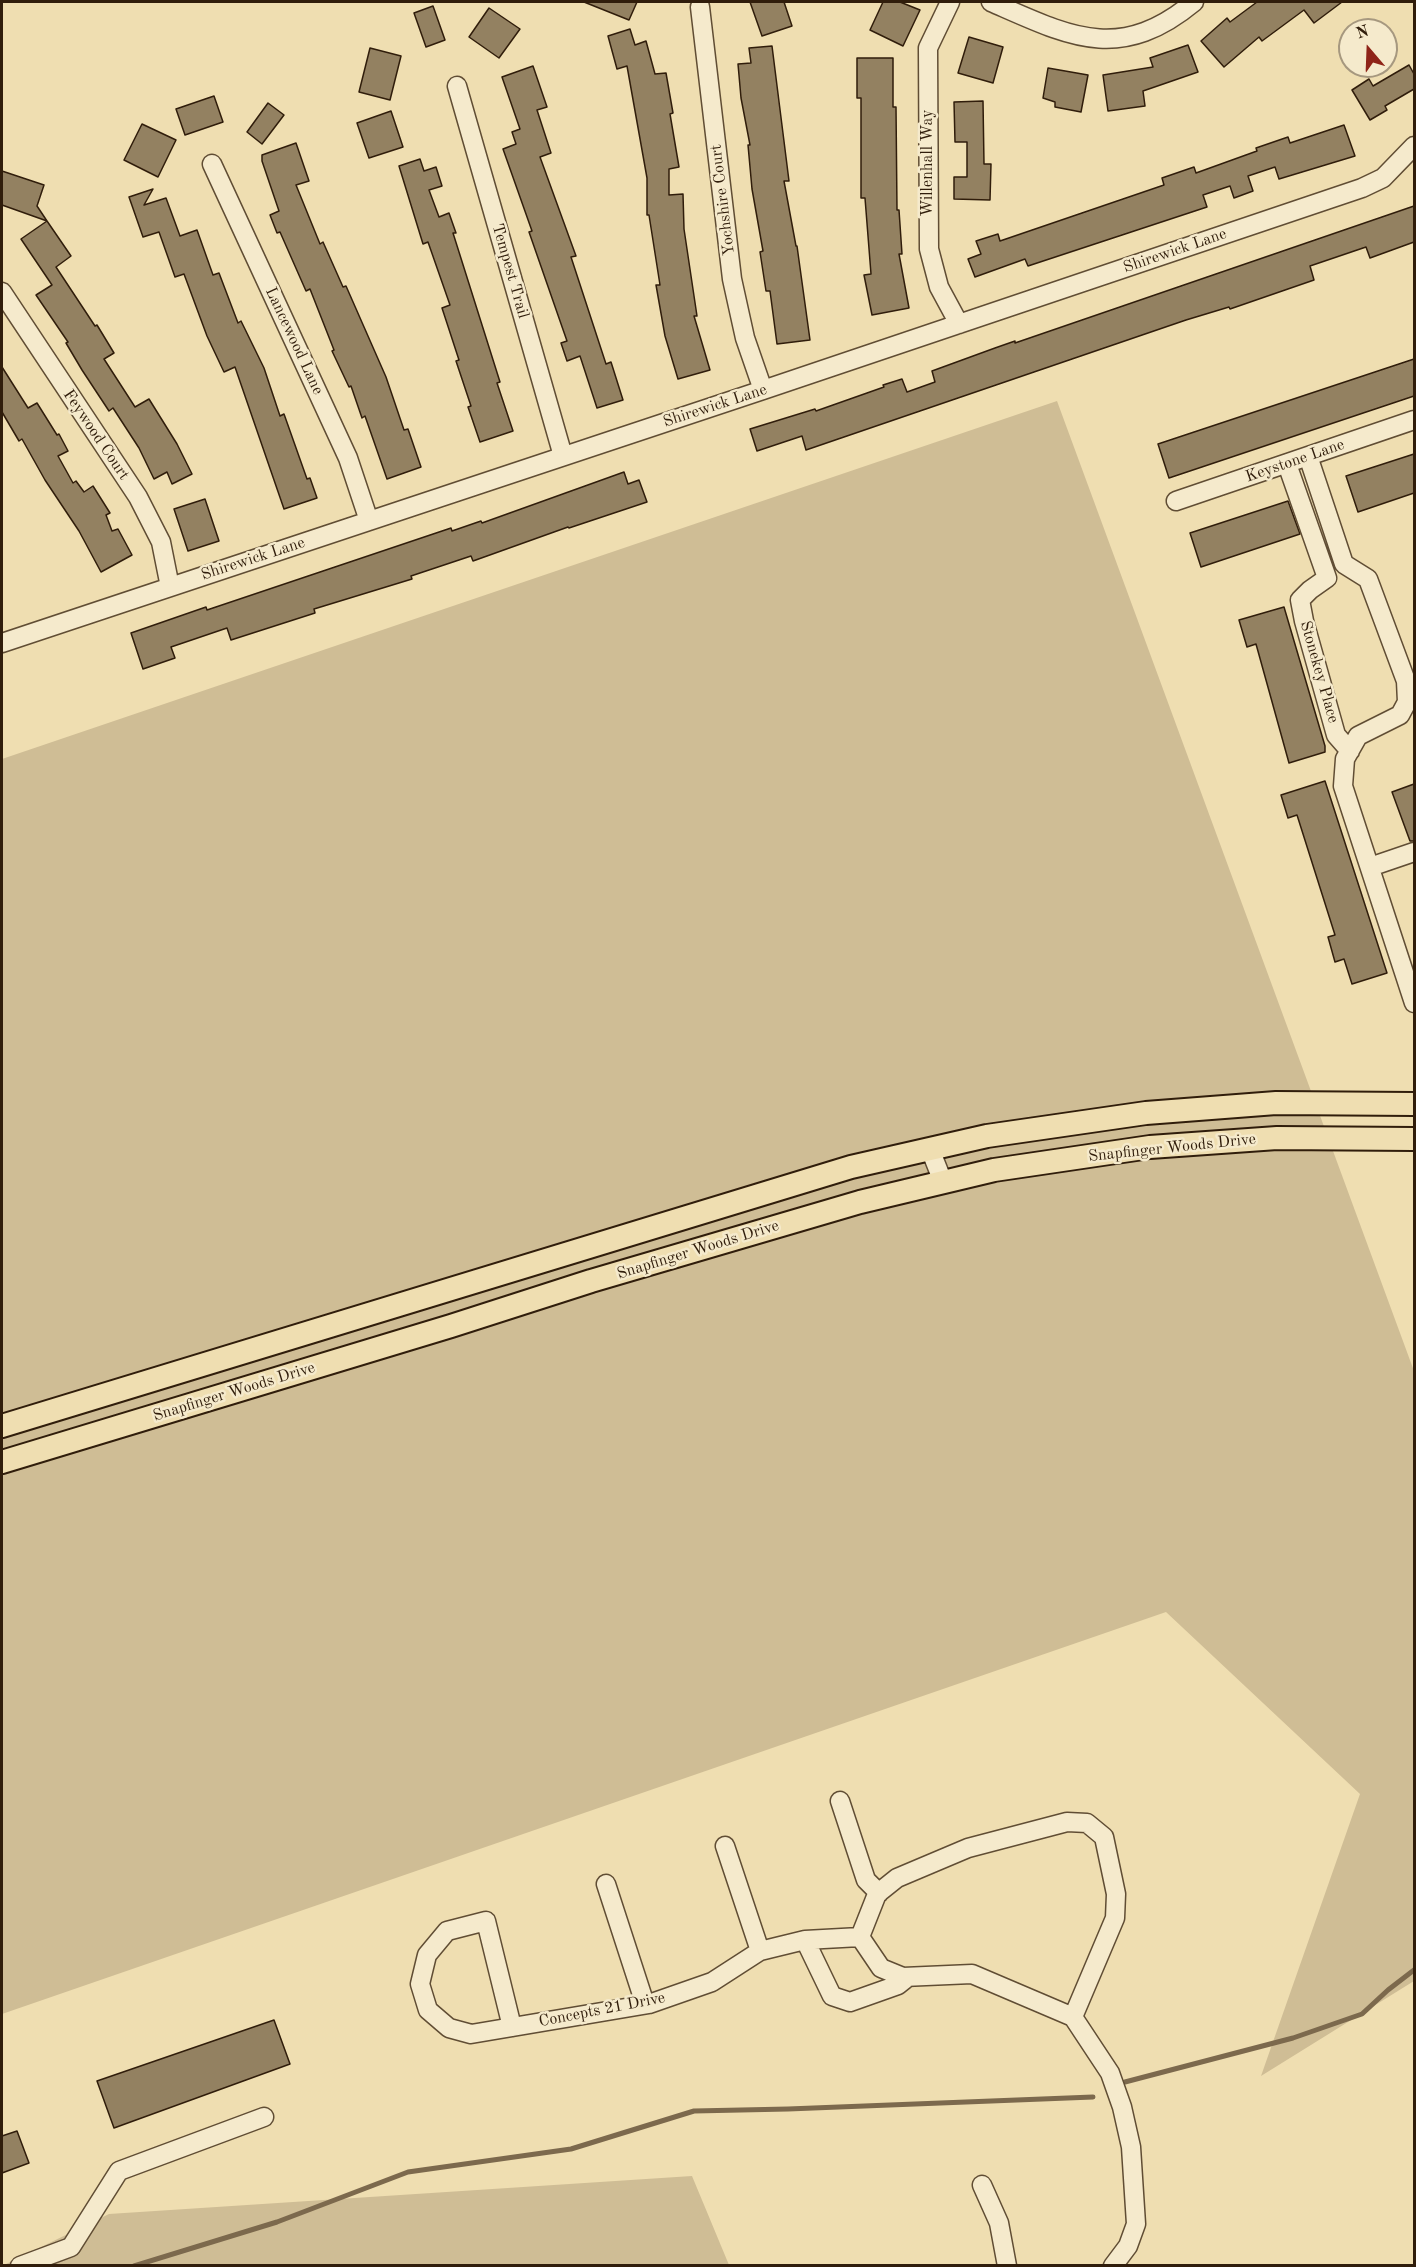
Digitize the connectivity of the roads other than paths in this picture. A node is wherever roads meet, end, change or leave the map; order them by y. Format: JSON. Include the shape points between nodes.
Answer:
{"nodes":[{"id":1,"x":950,"y":2,"type":"edge"},
{"id":2,"x":991,"y":2,"type":"edge"},
{"id":3,"x":1194,"y":2,"type":"edge"},
{"id":4,"x":700,"y":7,"type":"dead end"},
{"id":5,"x":457,"y":86,"type":"dead end"},
{"id":6,"x":1414,"y":146,"type":"edge"},
{"id":7,"x":213,"y":164,"type":"dead end"},
{"id":8,"x":2,"y":292,"type":"edge"},
{"id":9,"x":959,"y":324,"type":"junction"},
{"id":10,"x":763,"y":390,"type":"junction"},
{"id":11,"x":1414,"y":420,"type":"edge"},
{"id":12,"x":563,"y":456,"type":"junction"},
{"id":13,"x":1308,"y":456,"type":"junction"},
{"id":14,"x":1287,"y":464,"type":"junction"},
{"id":15,"x":1176,"y":501,"type":"dead end"},
{"id":16,"x":369,"y":521,"type":"junction"},
{"id":17,"x":170,"y":587,"type":"junction"},
{"id":18,"x":2,"y":643,"type":"edge"},
{"id":19,"x":1350,"y":751,"type":"junction"},
{"id":20,"x":1414,"y":852,"type":"edge"},
{"id":21,"x":1370,"y":867,"type":"junction"},
{"id":22,"x":1414,"y":996,"type":"edge"},
{"id":23,"x":1414,"y":1104,"type":"edge"},
{"id":24,"x":1414,"y":1139,"type":"edge"},
{"id":25,"x":930,"y":1149,"type":"junction"},
{"id":26,"x":943,"y":1182,"type":"junction"},
{"id":27,"x":2,"y":1426,"type":"edge"},
{"id":28,"x":2,"y":1462,"type":"edge"},
{"id":29,"x":840,"y":1801,"type":"dead end"},
{"id":30,"x":724,"y":1846,"type":"dead end"},
{"id":31,"x":606,"y":1884,"type":"dead end"},
{"id":32,"x":879,"y":1893,"type":"junction"},
{"id":33,"x":860,"y":1937,"type":"junction"},
{"id":34,"x":805,"y":1940,"type":"junction"},
{"id":35,"x":760,"y":1951,"type":"junction"},
{"id":36,"x":908,"y":1977,"type":"junction"},
{"id":37,"x":645,"y":2004,"type":"junction"},
{"id":38,"x":1073,"y":2017,"type":"junction"},
{"id":39,"x":512,"y":2028,"type":"junction"},
{"id":40,"x":264,"y":2117,"type":"dead end"},
{"id":41,"x":982,"y":2185,"type":"dead end"},
{"id":42,"x":20,"y":2265,"type":"edge"},
{"id":43,"x":1007,"y":2265,"type":"edge"},
{"id":44,"x":1113,"y":2265,"type":"edge"}],
"edges":[{"from":1,"to":9,"type":"street","name":"Willenhall Way","via":[[928,48],[929,249],[939,287]]},
{"from":2,"to":3,"type":"street","via":[[1079,37],[1111,40],[1142,34]]},
{"from":4,"to":10,"type":"street","name":"Yochshire Court","via":[[732,279]]},
{"from":5,"to":12,"type":"street","name":"Tempest Trail"},
{"from":6,"to":9,"type":"street","name":"Shirewick Lane","via":[[1383,178],[1362,188]]},
{"from":7,"to":16,"type":"street","name":"Lancewood Lane","via":[[348,458]]},
{"from":8,"to":17,"type":"street","name":"Feywood Court","via":[[138,497],[161,542]]},
{"from":9,"to":10,"type":"street","name":"Shirewick Lane"},
{"from":10,"to":12,"type":"street","name":"Shirewick Lane"},
{"from":11,"to":13,"type":"street","name":"Keystone Lane"},
{"from":12,"to":16,"type":"street","name":"Shirewick Lane"},
{"from":13,"to":14,"type":"street","name":"Keystone Lane"},
{"from":13,"to":19,"type":"street","name":"Stonekey Place","via":[[1344,564],[1368,579],[1406,681],[1407,702],[1400,715],[1358,736]]},
{"from":14,"to":15,"type":"street","name":"Keystone Lane"},
{"from":14,"to":19,"type":"street","name":"Stonekey Place","via":[[1327,578],[1300,600],[1304,621],[1336,735]]},
{"from":16,"to":17,"type":"street","name":"Shirewick Lane"},
{"from":17,"to":18,"type":"street","name":"Shirewick Lane"},
{"from":19,"to":21,"type":"street","via":[[1343,786]]},
{"from":20,"to":21,"type":"street"},
{"from":21,"to":22,"type":"street"},
{"from":23,"to":25,"type":"main road","via":[[1276,1103],[1146,1113],[987,1136]]},
{"from":24,"to":26,"type":"main road","name":"Snapfinger Woods Drive","via":[[1277,1138],[1150,1148],[994,1170]]},
{"from":25,"to":26,"type":"street"},
{"from":25,"to":27,"type":"main road","via":[[851,1167]]},
{"from":26,"to":28,"type":"main road","name":"Snapfinger Woods Drive","via":[[860,1202],[591,1281]]},
{"from":29,"to":32,"type":"street","via":[[866,1880]]},
{"from":30,"to":35,"type":"street"},
{"from":31,"to":37,"type":"street"},
{"from":32,"to":33,"type":"street"},
{"from":32,"to":38,"type":"street","via":[[897,1878],[968,1848],[1067,1822],[1087,1823],[1104,1837],[1116,1894],[1115,1918]]},
{"from":33,"to":34,"type":"street","name":"Concepts 21 Drive"},
{"from":33,"to":36,"type":"street","via":[[881,1968]]},
{"from":34,"to":35,"type":"street","name":"Concepts 21 Drive"},
{"from":34,"to":36,"type":"street","via":[[832,1996],[850,2002],[898,1985]]},
{"from":35,"to":37,"type":"street","name":"Concepts 21 Drive","via":[[712,1982]]},
{"from":36,"to":38,"type":"street","via":[[972,1974]]},
{"from":37,"to":39,"type":"street","name":"Concepts 21 Drive"},
{"from":38,"to":44,"type":"street","via":[[1110,2073],[1131,2147],[1136,2224],[1128,2246]]},
{"from":39,"to":39,"type":"street","name":"Concepts 21 Drive","via":[[471,2034],[449,2028],[428,2010],[420,1984],[427,1955],[447,1931],[486,1921]]},
{"from":40,"to":42,"type":"street","via":[[119,2171],[71,2247]]},
{"from":41,"to":43,"type":"street","via":[[999,2223]]}]}
